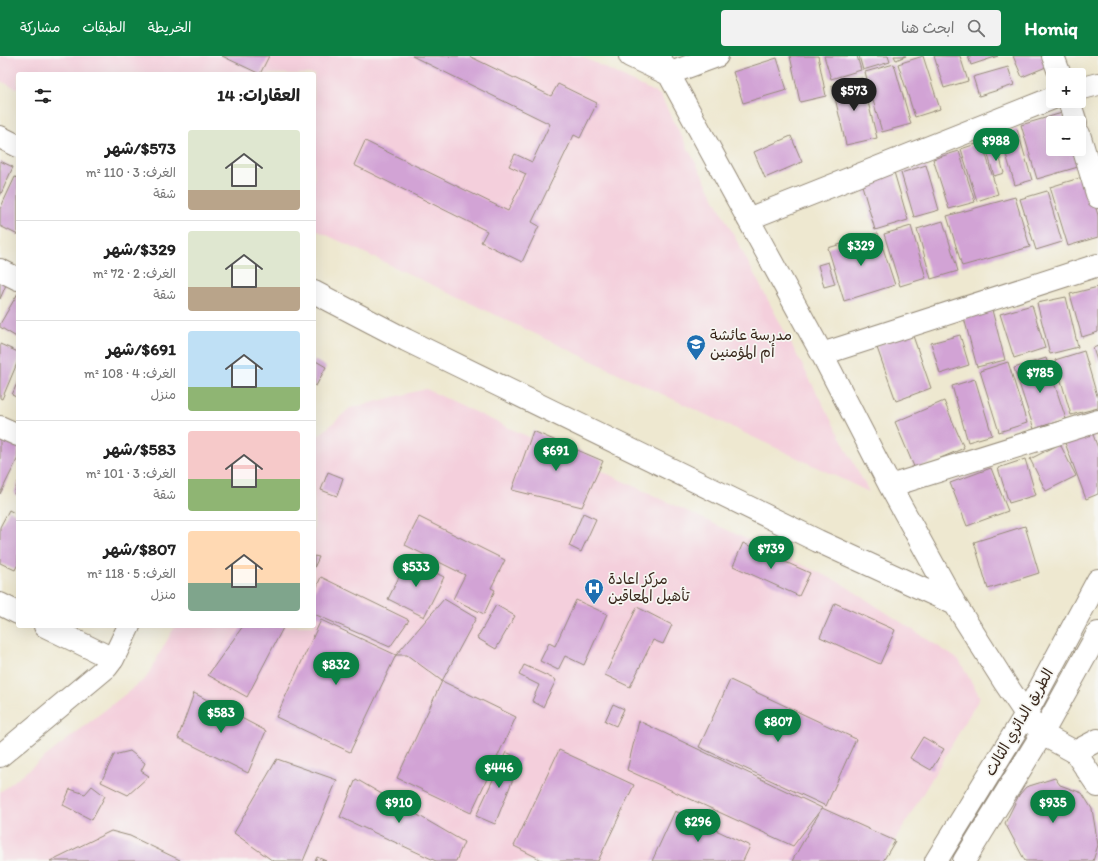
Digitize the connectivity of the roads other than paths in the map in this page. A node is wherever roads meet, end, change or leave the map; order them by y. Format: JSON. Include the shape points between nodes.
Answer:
{"nodes":[{"id":1,"x":630,"y":56,"type":"edge"},
{"id":2,"x":717,"y":56,"type":"edge"},
{"id":3,"x":1053,"y":56,"type":"edge"},
{"id":4,"x":664,"y":65,"type":"edge"},
{"id":5,"x":1057,"y":68,"type":"edge"},
{"id":6,"x":1098,"y":84,"type":"edge"},
{"id":7,"x":1086,"y":87,"type":"edge"},
{"id":8,"x":1046,"y":101,"type":"edge"},
{"id":9,"x":0,"y":137,"type":"edge"},
{"id":10,"x":16,"y":145,"type":"edge"},
{"id":11,"x":1086,"y":156,"type":"edge"},
{"id":12,"x":1098,"y":197,"type":"edge"},
{"id":13,"x":748,"y":219,"type":"junction"},
{"id":14,"x":1098,"y":265,"type":"edge"},
{"id":15,"x":0,"y":270,"type":"edge"},
{"id":16,"x":16,"y":278,"type":"edge"},
{"id":17,"x":316,"y":293,"type":"edge"},
{"id":18,"x":822,"y":354,"type":"junction"},
{"id":19,"x":1098,"y":421,"type":"edge"},
{"id":20,"x":0,"y":427,"type":"edge"},
{"id":21,"x":16,"y":435,"type":"edge"},
{"id":22,"x":890,"y":486,"type":"junction"},
{"id":23,"x":1098,"y":580,"type":"edge"},
{"id":24,"x":0,"y":604,"type":"edge"},
{"id":25,"x":955,"y":604,"type":"junction"},
{"id":26,"x":16,"y":612,"type":"edge"},
{"id":27,"x":49,"y":628,"type":"edge"},
{"id":28,"x":128,"y":628,"type":"edge"},
{"id":29,"x":1098,"y":633,"type":"edge"},
{"id":30,"x":113,"y":659,"type":"junction"},
{"id":31,"x":1026,"y":714,"type":"junction"},
{"id":32,"x":1042,"y":734,"type":"junction"},
{"id":33,"x":1098,"y":740,"type":"edge"},
{"id":34,"x":1075,"y":752,"type":"junction"},
{"id":35,"x":0,"y":756,"type":"edge"},
{"id":36,"x":1098,"y":786,"type":"edge"},
{"id":37,"x":936,"y":861,"type":"edge"},
{"id":38,"x":964,"y":861,"type":"edge"}],
"edges":[{"from":1,"to":4,"type":"main road"},
{"from":2,"to":4,"type":"main road"},
{"from":3,"to":5,"type":"main road"},
{"from":4,"to":13,"type":"main road"},
{"from":6,"to":7,"type":"main road"},
{"from":8,"to":13,"type":"main road"},
{"from":9,"to":10,"type":"main road"},
{"from":11,"to":12,"type":"main road"},
{"from":13,"to":18,"type":"main road"},
{"from":14,"to":18,"type":"main road"},
{"from":15,"to":16,"type":"main road"},
{"from":17,"to":25,"type":"main road","via":[[406,340],[818,541]]},
{"from":18,"to":22,"type":"main road"},
{"from":19,"to":22,"type":"main road"},
{"from":20,"to":21,"type":"main road"},
{"from":22,"to":25,"type":"main road"},
{"from":23,"to":31,"type":"main road","name":"الطريق الدائري الثالث"},
{"from":24,"to":26,"type":"main road"},
{"from":25,"to":31,"type":"main road"},
{"from":27,"to":30,"type":"main road"},
{"from":28,"to":30,"type":"main road"},
{"from":29,"to":32,"type":"main road","name":"الطريق الدائري الثالث"},
{"from":30,"to":35,"type":"main road","via":[[98,675]]},
{"from":31,"to":32,"type":"main road"},
{"from":31,"to":37,"type":"main road","name":"الطريق الدائري الثالث"},
{"from":32,"to":34,"type":"main road"},
{"from":32,"to":38,"type":"main road","name":"الطريق الدائري الثالث"},
{"from":33,"to":34,"type":"main road"},
{"from":34,"to":36,"type":"main road"}]}
